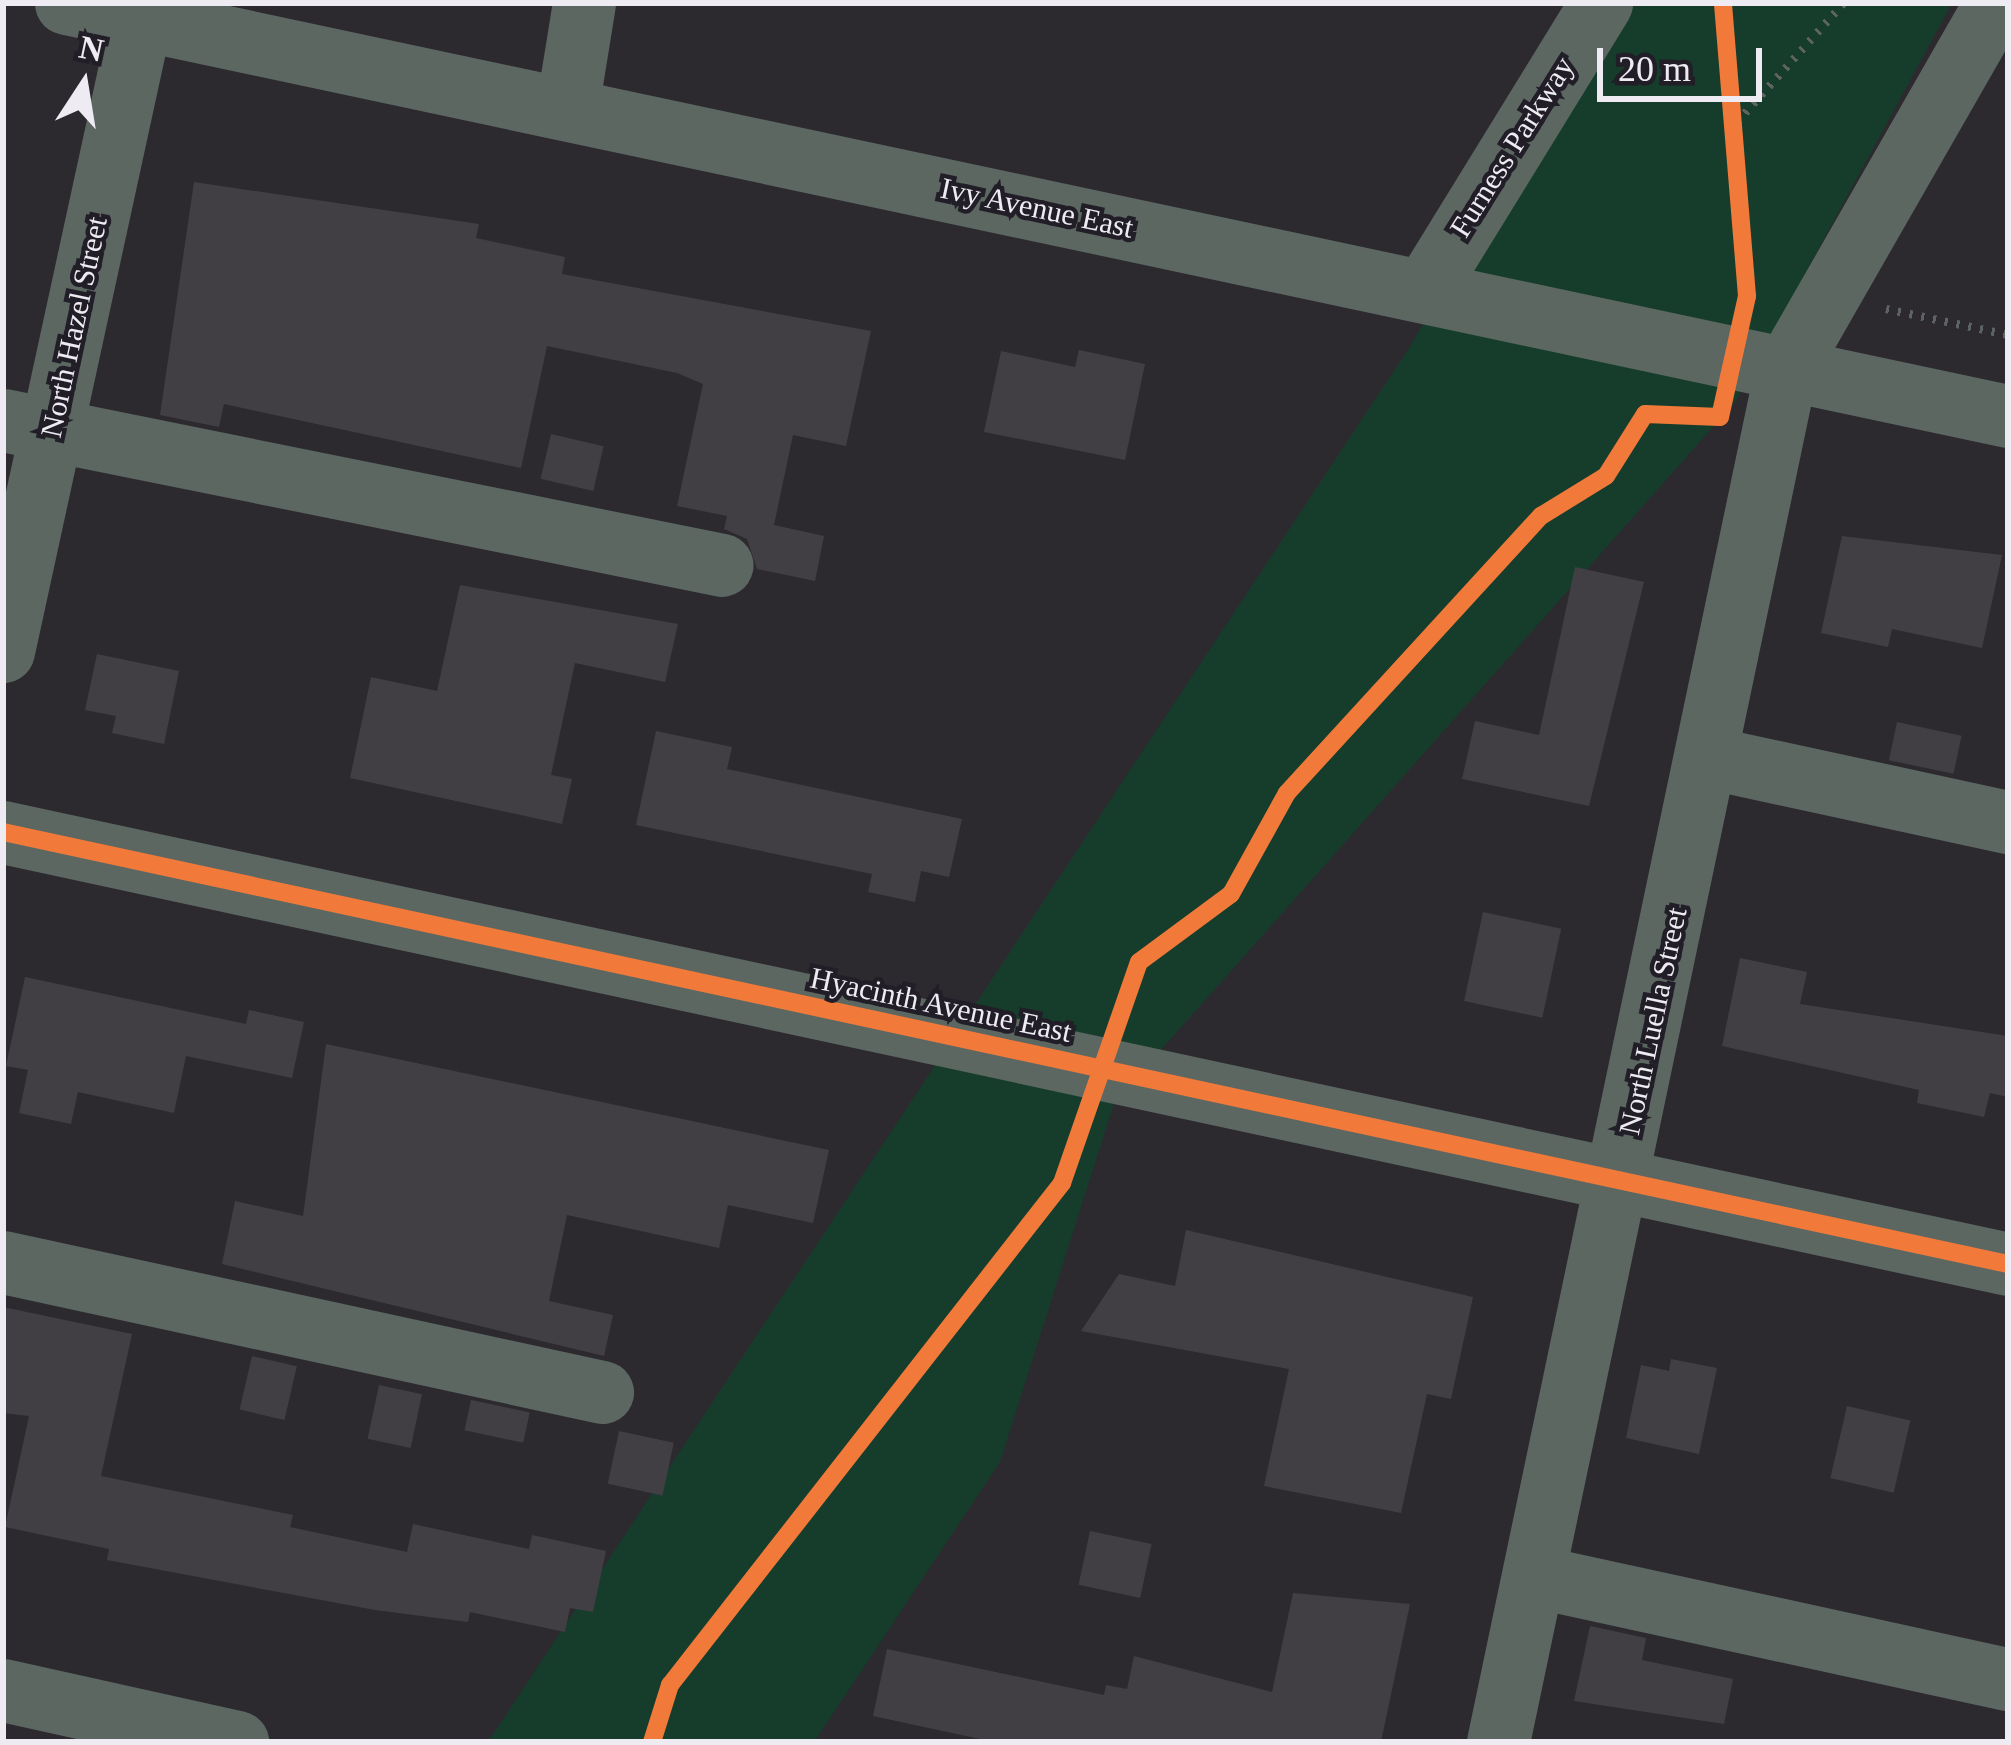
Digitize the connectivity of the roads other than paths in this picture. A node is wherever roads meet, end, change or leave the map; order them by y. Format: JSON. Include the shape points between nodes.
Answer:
{"nodes":[{"id":1,"x":66,"y":3,"type":"edge"},
{"id":2,"x":584,"y":3,"type":"edge"},
{"id":3,"x":1601,"y":3,"type":"edge"},
{"id":4,"x":1996,"y":3,"type":"edge"},
{"id":5,"x":142,"y":10,"type":"edge"},
{"id":6,"x":567,"y":108,"type":"junction"},
{"id":7,"x":1424,"y":290,"type":"junction"},
{"id":8,"x":1786,"y":368,"type":"junction"},
{"id":9,"x":2008,"y":416,"type":"edge"},
{"id":10,"x":27,"y":425,"type":"edge"},
{"id":11,"x":722,"y":565,"type":"dead end"},
{"id":12,"x":3,"y":651,"type":"edge"},
{"id":13,"x":1707,"y":757,"type":"junction"},
{"id":14,"x":2008,"y":822,"type":"edge"},
{"id":15,"x":3,"y":832,"type":"edge"},
{"id":16,"x":1620,"y":1180,"type":"junction"},
{"id":17,"x":3,"y":1262,"type":"edge"},
{"id":18,"x":2008,"y":1264,"type":"edge"},
{"id":19,"x":602,"y":1392,"type":"dead end"},
{"id":20,"x":1534,"y":1576,"type":"junction"},
{"id":21,"x":2008,"y":1679,"type":"edge"},
{"id":22,"x":3,"y":1690,"type":"edge"},
{"id":23,"x":237,"y":1742,"type":"edge"},
{"id":24,"x":1498,"y":1742,"type":"edge"}],
"edges":[{"from":1,"to":5,"type":"street","name":"Ivy Avenue East"},
{"from":2,"to":6,"type":"street"},
{"from":3,"to":7,"type":"street","name":"Furness Parkway"},
{"from":4,"to":8,"type":"street","name":"North Luella Street"},
{"from":5,"to":6,"type":"street","name":"Ivy Avenue East"},
{"from":5,"to":10,"type":"street","name":"North Hazel Street"},
{"from":6,"to":7,"type":"street","name":"Ivy Avenue East"},
{"from":7,"to":8,"type":"street","name":"Ivy Avenue East"},
{"from":8,"to":9,"type":"street","name":"Ivy Avenue East"},
{"from":8,"to":13,"type":"street","name":"North Luella Street"},
{"from":10,"to":11,"type":"street"},
{"from":10,"to":12,"type":"street","name":"North Hazel Street"},
{"from":13,"to":14,"type":"street"},
{"from":13,"to":16,"type":"street","name":"North Luella Street"},
{"from":15,"to":16,"type":"street","name":"Hyacinth Avenue East"},
{"from":16,"to":18,"type":"street","name":"Hyacinth Avenue East"},
{"from":16,"to":20,"type":"street","name":"North Luella Street"},
{"from":17,"to":19,"type":"street"},
{"from":20,"to":21,"type":"street"},
{"from":20,"to":24,"type":"street","name":"North Luella Street"},
{"from":22,"to":23,"type":"street"}]}
